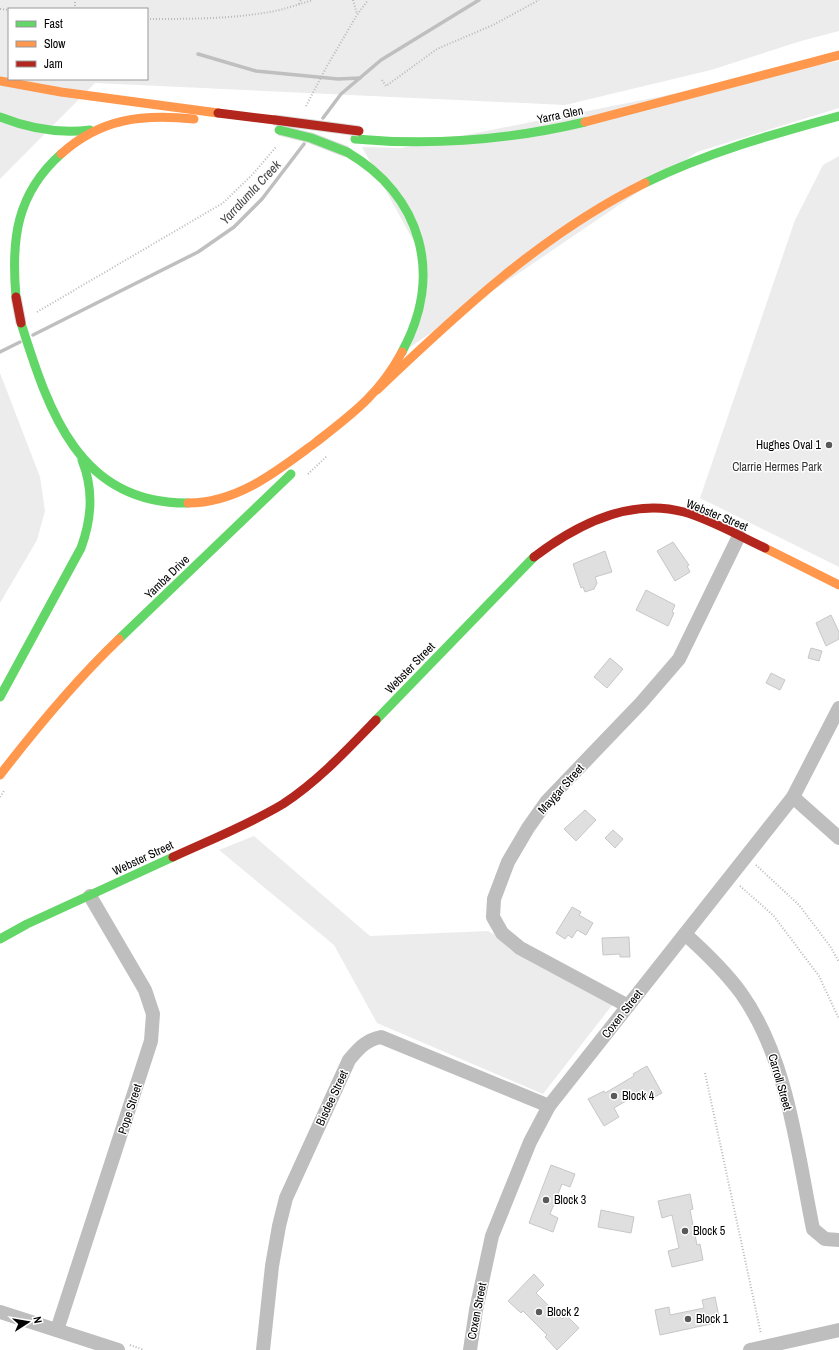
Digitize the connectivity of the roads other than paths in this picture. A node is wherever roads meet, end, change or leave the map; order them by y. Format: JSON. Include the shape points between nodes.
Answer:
{"nodes":[{"id":1,"x":839,"y":55,"type":"edge"},
{"id":2,"x":0,"y":81,"type":"edge"},
{"id":3,"x":839,"y":116,"type":"edge"},
{"id":4,"x":0,"y":117,"type":"edge"},
{"id":5,"x":98,"y":129,"type":"junction"},
{"id":6,"x":274,"y":129,"type":"junction"},
{"id":7,"x":357,"y":135,"type":"junction"},
{"id":8,"x":6,"y":288,"type":"dead end"},
{"id":9,"x":14,"y":299,"type":"junction"},
{"id":10,"x":377,"y":390,"type":"junction"},
{"id":11,"x":361,"y":406,"type":"junction"},
{"id":12,"x":78,"y":451,"type":"junction"},
{"id":13,"x":739,"y":536,"type":"junction"},
{"id":14,"x":839,"y":585,"type":"edge"},
{"id":15,"x":0,"y":697,"type":"edge"},
{"id":16,"x":839,"y":708,"type":"edge"},
{"id":17,"x":0,"y":775,"type":"edge"},
{"id":18,"x":793,"y":797,"type":"junction"},
{"id":19,"x":839,"y":838,"type":"edge"},
{"id":20,"x":90,"y":896,"type":"junction"},
{"id":21,"x":685,"y":934,"type":"junction"},
{"id":22,"x":0,"y":939,"type":"edge"},
{"id":23,"x":628,"y":1006,"type":"junction"},
{"id":24,"x":549,"y":1106,"type":"junction"},
{"id":25,"x":839,"y":1240,"type":"edge"},
{"id":26,"x":0,"y":1312,"type":"edge"},
{"id":27,"x":57,"y":1330,"type":"junction"},
{"id":28,"x":839,"y":1330,"type":"edge"},
{"id":29,"x":795,"y":1345,"type":"edge"},
{"id":30,"x":757,"y":1348,"type":"edge"},
{"id":31,"x":118,"y":1350,"type":"edge"},
{"id":32,"x":263,"y":1350,"type":"edge"},
{"id":33,"x":470,"y":1350,"type":"edge"}],
"edges":[{"from":1,"to":7,"type":"main road","via":[[617,114],[561,125],[463,135]]},
{"from":2,"to":7,"type":"main road","bridge":true,"via":[[60,92],[275,120]]},
{"from":3,"to":10,"type":"main road","via":[[736,146],[682,166],[630,190],[583,216],[521,260],[480,294]]},
{"from":4,"to":5,"type":"main road","via":[[28,128],[50,132],[74,133]]},
{"from":5,"to":6,"type":"main road","via":[[128,119],[160,116]]},
{"from":5,"to":9,"type":"main road","via":[[80,138],[61,153],[44,170],[28,196],[15,235]]},
{"from":6,"to":7,"type":"main road","bridge":true},
{"from":6,"to":10,"type":"main road","bridge":true,"via":[[311,138],[347,152],[370,166],[395,192],[410,215],[421,252],[423,287],[414,326],[400,356]]},
{"from":8,"to":9,"type":"main road"},
{"from":9,"to":12,"type":"main road","bridge":true,"via":[[37,372],[60,424]]},
{"from":10,"to":11,"type":"main road"},
{"from":11,"to":12,"type":"main road","via":[[267,478],[227,496],[203,502],[174,504],[132,494],[95,472]]},
{"from":11,"to":17,"type":"main road","name":"Yamba Drive","via":[[92,664],[54,706]]},
{"from":12,"to":15,"type":"main road","via":[[85,466],[91,493],[92,512],[88,531]]},
{"from":13,"to":14,"type":"main road","name":"Webster Street"},
{"from":13,"to":20,"type":"main road","name":"Webster Street","via":[[679,512],[655,509],[630,510],[606,515],[579,525],[556,539],[533,558],[331,766],[307,786],[258,818]]},
{"from":13,"to":23,"type":"street","name":"Maygar Street","via":[[679,659],[636,709],[547,801],[508,862],[494,899],[493,918],[502,934],[520,948]]},
{"from":16,"to":18,"type":"street","name":"Coxen Street"},
{"from":18,"to":19,"type":"street"},
{"from":18,"to":21,"type":"street","name":"Coxen Street"},
{"from":20,"to":22,"type":"main road","name":"Webster Street"},
{"from":20,"to":27,"type":"street","name":"Pope Street","via":[[145,990],[153,1014],[151,1041]]},
{"from":21,"to":23,"type":"street","name":"Coxen Street"},
{"from":21,"to":25,"type":"street","name":"Carroll Street","via":[[717,964],[741,993],[757,1020],[774,1055],[784,1088],[813,1229],[825,1239]]},
{"from":23,"to":24,"type":"street","name":"Coxen Street"},
{"from":24,"to":32,"type":"street","name":"Bisdee Street","via":[[382,1037],[370,1039],[358,1048],[349,1060],[286,1198],[272,1266]]},
{"from":24,"to":33,"type":"street","name":"Coxen Street","via":[[530,1142],[492,1236]]},
{"from":26,"to":27,"type":"street"},
{"from":27,"to":31,"type":"street"},
{"from":28,"to":29,"type":"street"},
{"from":29,"to":30,"type":"street"}]}
